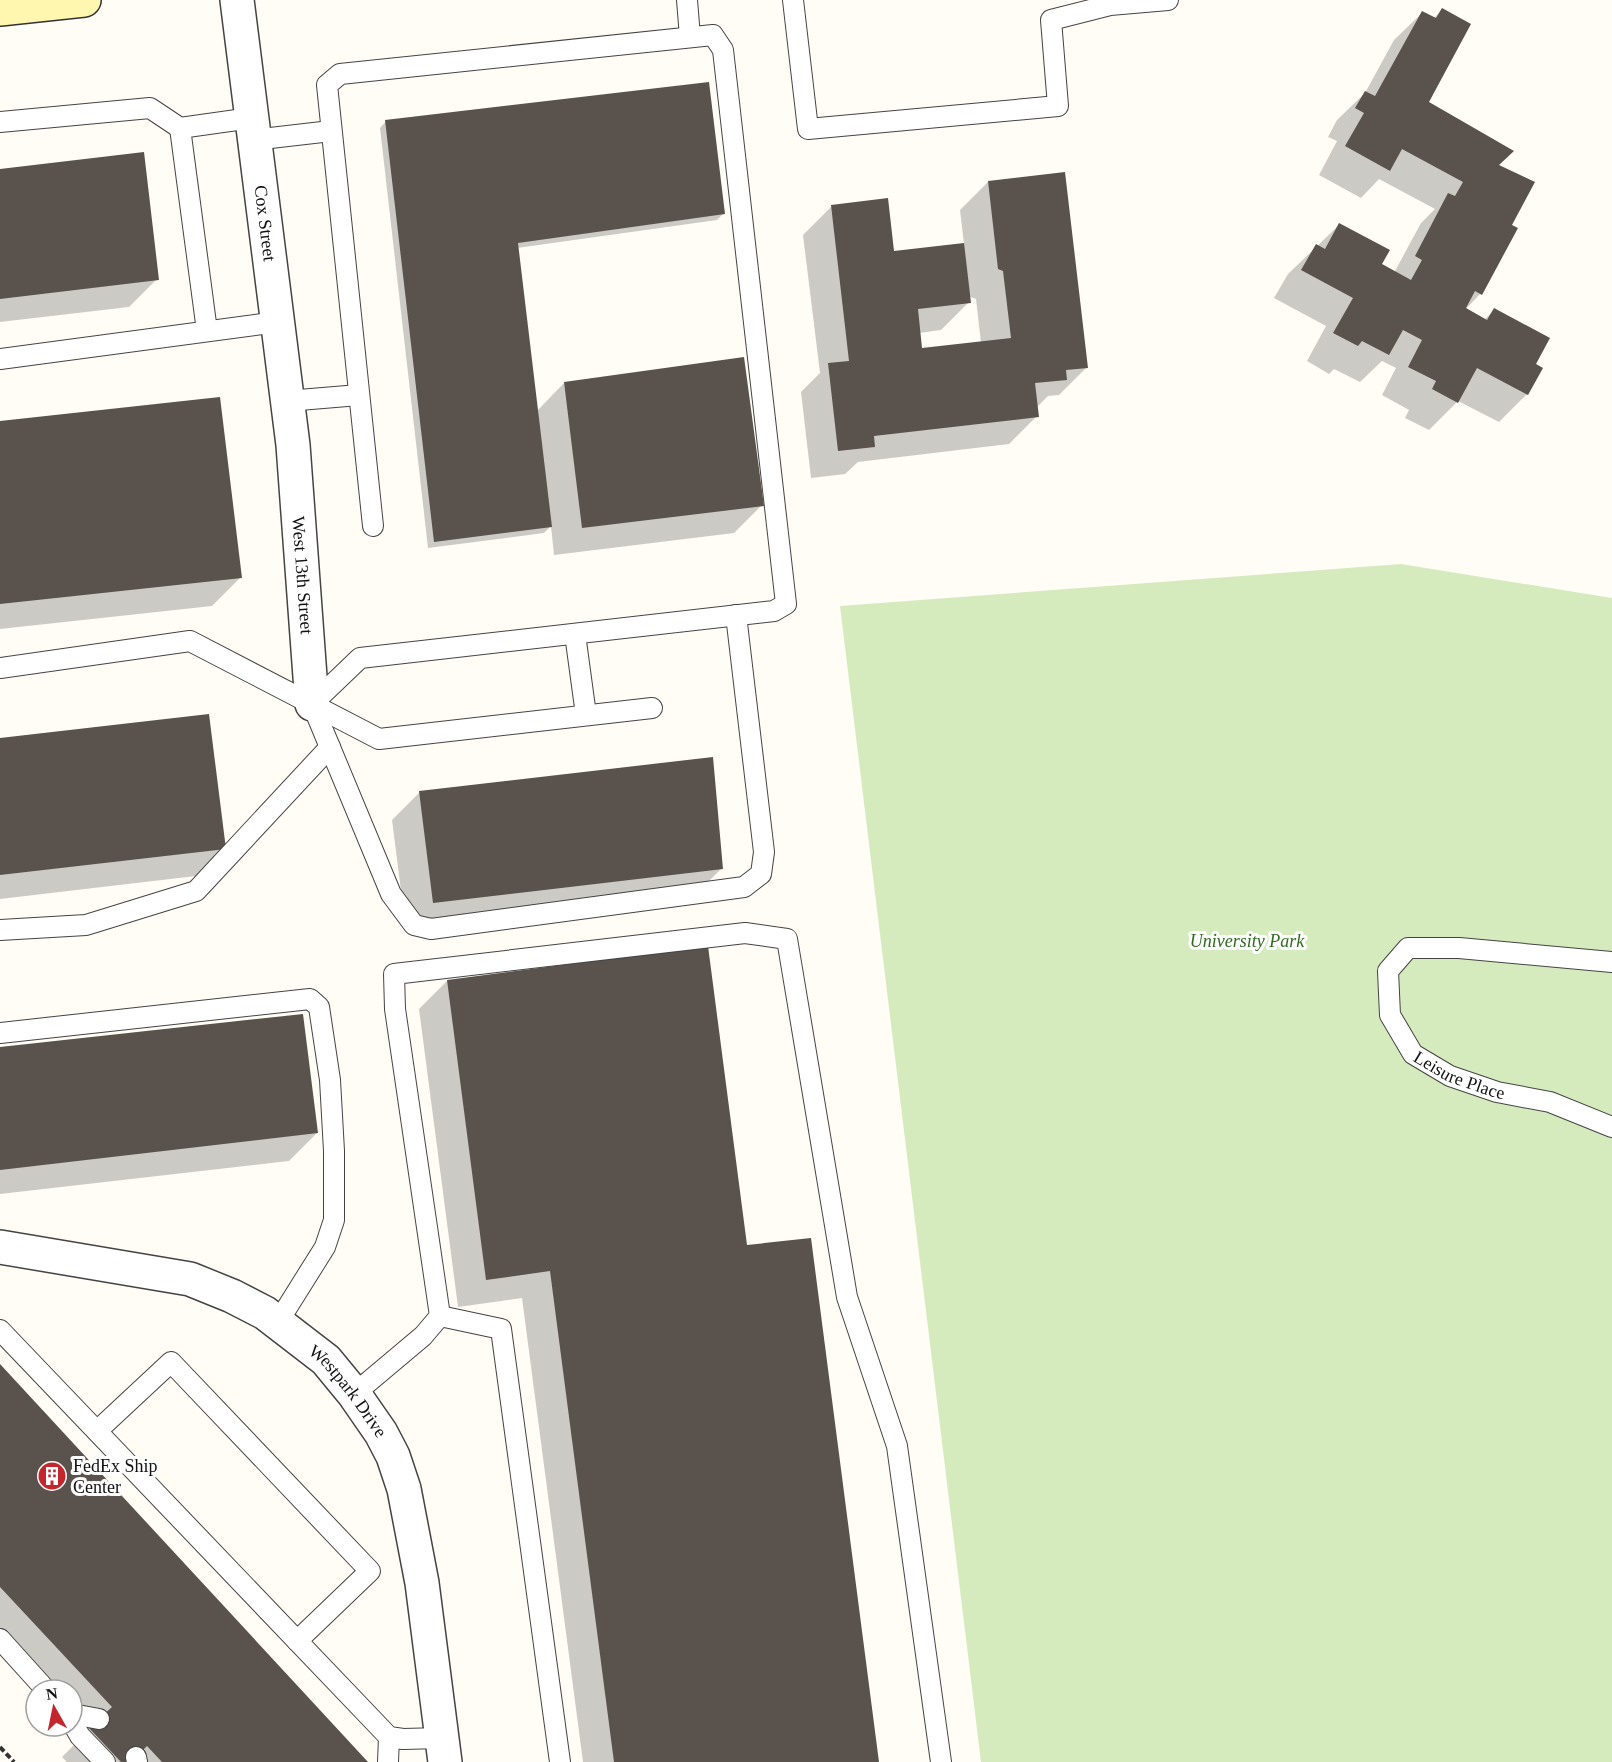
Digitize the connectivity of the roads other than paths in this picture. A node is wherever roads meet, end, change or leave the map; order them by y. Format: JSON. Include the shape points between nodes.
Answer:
{"nodes":[{"id":1,"x":84,"y":0,"type":"edge"},
{"id":2,"x":237,"y":0,"type":"edge"},
{"id":3,"x":687,"y":0,"type":"edge"},
{"id":4,"x":793,"y":0,"type":"edge"},
{"id":5,"x":1168,"y":0,"type":"edge"},
{"id":6,"x":0,"y":9,"type":"edge"},
{"id":7,"x":690,"y":37,"type":"junction"},
{"id":8,"x":0,"y":122,"type":"edge"},
{"id":9,"x":180,"y":128,"type":"junction"},
{"id":10,"x":252,"y":129,"type":"junction"},
{"id":11,"x":331,"y":131,"type":"junction"},
{"id":12,"x":277,"y":322,"type":"junction"},
{"id":13,"x":207,"y":331,"type":"junction"},
{"id":14,"x":0,"y":359,"type":"edge"},
{"id":15,"x":359,"y":395,"type":"junction"},
{"id":16,"x":287,"y":401,"type":"junction"},
{"id":17,"x":293,"y":445,"type":"joint"},
{"id":18,"x":373,"y":526,"type":"dead end"},
{"id":19,"x":736,"y":615,"type":"junction"},
{"id":20,"x":575,"y":634,"type":"junction"},
{"id":21,"x":0,"y":668,"type":"edge"},
{"id":22,"x":312,"y":704,"type":"junction"},
{"id":23,"x":652,"y":708,"type":"dead end"},
{"id":24,"x":586,"y":715,"type":"junction"},
{"id":25,"x":330,"y":747,"type":"junction"},
{"id":26,"x":0,"y":930,"type":"edge"},
{"id":27,"x":1612,"y":962,"type":"edge"},
{"id":28,"x":0,"y":1033,"type":"edge"},
{"id":29,"x":1612,"y":1127,"type":"edge"},
{"id":30,"x":0,"y":1247,"type":"edge"},
{"id":31,"x":440,"y":1316,"type":"junction"},
{"id":32,"x":278,"y":1322,"type":"junction"},
{"id":33,"x":0,"y":1330,"type":"edge"},
{"id":34,"x":354,"y":1394,"type":"junction"},
{"id":35,"x":97,"y":1431,"type":"junction"},
{"id":36,"x":0,"y":1639,"type":"edge"},
{"id":37,"x":297,"y":1641,"type":"junction"},
{"id":38,"x":35,"y":1678,"type":"edge"},
{"id":39,"x":84,"y":1716,"type":"edge"},
{"id":40,"x":99,"y":1719,"type":"dead end"},
{"id":41,"x":389,"y":1737,"type":"junction"},
{"id":42,"x":82,"y":1738,"type":"edge"},
{"id":43,"x":443,"y":1750,"type":"edge"},
{"id":44,"x":105,"y":1762,"type":"edge"},
{"id":45,"x":388,"y":1762,"type":"edge"},
{"id":46,"x":560,"y":1762,"type":"edge"},
{"id":47,"x":941,"y":1762,"type":"edge"}],
"edges":[{"from":1,"to":6,"type":"main road"},
{"from":2,"to":10,"type":"street","name":"Cox Street"},
{"from":3,"to":7,"type":"lane"},
{"from":4,"to":5,"type":"lane","via":[[808,129],[1058,106],[1051,20],[1110,5]]},
{"from":7,"to":11,"type":"lane","via":[[340,74],[327,85]]},
{"from":7,"to":19,"type":"lane","via":[[713,35],[723,50],[786,604],[774,611]]},
{"from":8,"to":9,"type":"lane","via":[[150,108]]},
{"from":9,"to":10,"type":"lane"},
{"from":9,"to":13,"type":"lane"},
{"from":10,"to":11,"type":"lane"},
{"from":10,"to":12,"type":"street","name":"Cox Street"},
{"from":11,"to":15,"type":"lane"},
{"from":12,"to":13,"type":"lane"},
{"from":12,"to":16,"type":"street","name":"Cox Street"},
{"from":13,"to":14,"type":"lane"},
{"from":15,"to":16,"type":"lane"},
{"from":15,"to":18,"type":"lane"},
{"from":16,"to":17,"type":"street","name":"Cox Street"},
{"from":17,"to":22,"type":"street","name":"West 13th Street"},
{"from":19,"to":20,"type":"lane"},
{"from":19,"to":25,"type":"lane","via":[[764,852],[761,874],[744,887],[431,929],[414,925],[391,894]]},
{"from":20,"to":22,"type":"lane","via":[[360,658]]},
{"from":20,"to":24,"type":"lane"},
{"from":21,"to":22,"type":"lane","via":[[190,641]]},
{"from":22,"to":24,"type":"lane","via":[[379,739]]},
{"from":22,"to":25,"type":"lane"},
{"from":23,"to":24,"type":"lane"},
{"from":25,"to":26,"type":"lane","via":[[196,891],[87,925]]},
{"from":27,"to":29,"type":"lane","name":"Leisure Place","via":[[1459,948],[1408,948],[1388,971],[1390,1015],[1413,1054],[1450,1076],[1497,1092],[1550,1102]]},
{"from":28,"to":32,"type":"lane","via":[[310,999],[319,1007],[330,1080],[334,1220],[325,1247]]},
{"from":30,"to":32,"type":"street","name":"Westpark Drive","via":[[190,1279],[232,1296]]},
{"from":31,"to":34,"type":"lane","via":[[423,1336]]},
{"from":31,"to":46,"type":"lane","via":[[501,1329]]},
{"from":31,"to":47,"type":"lane","via":[[395,1009],[394,974],[745,933],[787,939],[847,1297],[897,1446]]},
{"from":32,"to":34,"type":"street","name":"Westpark Drive","via":[[326,1360]]},
{"from":33,"to":35,"type":"lane"},
{"from":34,"to":43,"type":"street","name":"Westpark Drive","via":[[381,1433],[404,1489],[422,1583]]},
{"from":35,"to":37,"type":"lane"},
{"from":35,"to":37,"type":"lane","via":[[171,1362],[370,1571]]},
{"from":36,"to":38,"type":"lane"},
{"from":37,"to":41,"type":"lane"},
{"from":39,"to":40,"type":"lane"},
{"from":41,"to":43,"type":"lane"},
{"from":41,"to":45,"type":"lane"},
{"from":42,"to":44,"type":"lane"}]}
